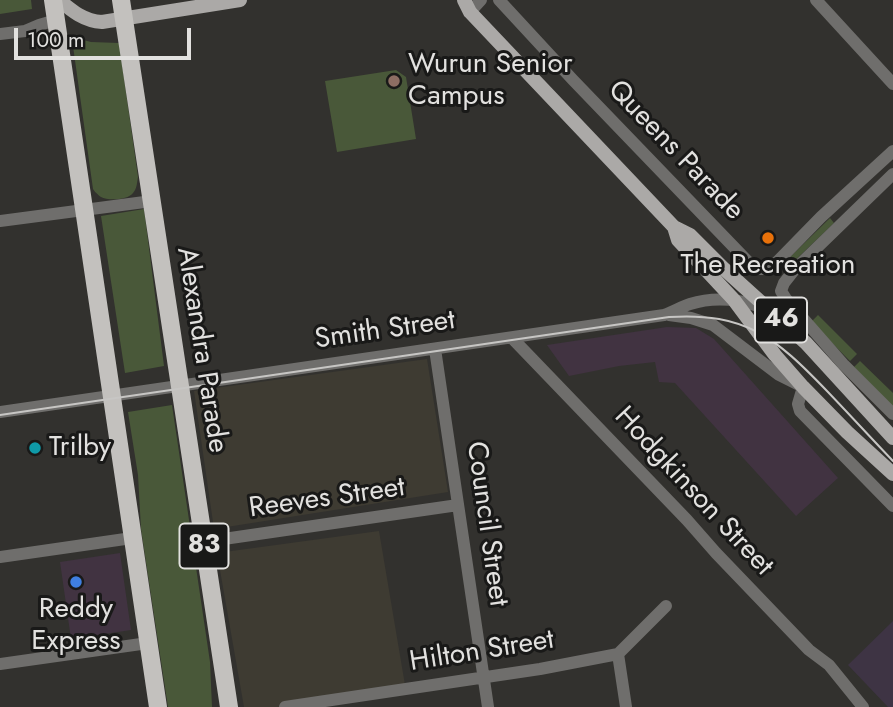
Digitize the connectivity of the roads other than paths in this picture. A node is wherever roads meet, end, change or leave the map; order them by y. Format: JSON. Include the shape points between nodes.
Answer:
{"nodes":[{"id":1,"x":53,"y":0,"type":"edge"},
{"id":2,"x":59,"y":0,"type":"edge"},
{"id":3,"x":121,"y":0,"type":"edge"},
{"id":4,"x":240,"y":0,"type":"edge"},
{"id":5,"x":450,"y":0,"type":"edge"},
{"id":6,"x":481,"y":0,"type":"edge"},
{"id":7,"x":499,"y":0,"type":"edge"},
{"id":8,"x":816,"y":0,"type":"edge"},
{"id":9,"x":467,"y":6,"type":"edge"},
{"id":10,"x":124,"y":19,"type":"junction"},
{"id":11,"x":56,"y":20,"type":"junction"},
{"id":12,"x":0,"y":34,"type":"edge"},
{"id":13,"x":893,"y":84,"type":"edge"},
{"id":14,"x":893,"y":150,"type":"edge"},
{"id":15,"x":893,"y":174,"type":"edge"},
{"id":16,"x":843,"y":197,"type":"junction"},
{"id":17,"x":152,"y":201,"type":"junction"},
{"id":18,"x":84,"y":209,"type":"junction"},
{"id":19,"x":855,"y":210,"type":"junction"},
{"id":20,"x":0,"y":221,"type":"edge"},
{"id":21,"x":674,"y":227,"type":"junction"},
{"id":22,"x":777,"y":262,"type":"junction"},
{"id":23,"x":789,"y":275,"type":"junction"},
{"id":24,"x":734,"y":300,"type":"junction"},
{"id":25,"x":774,"y":313,"type":"junction"},
{"id":26,"x":664,"y":315,"type":"junction"},
{"id":27,"x":512,"y":338,"type":"junction"},
{"id":28,"x":435,"y":349,"type":"junction"},
{"id":29,"x":179,"y":386,"type":"junction"},
{"id":30,"x":802,"y":386,"type":"junction"},
{"id":31,"x":111,"y":396,"type":"junction"},
{"id":32,"x":0,"y":412,"type":"edge"},
{"id":33,"x":893,"y":414,"type":"edge"},
{"id":34,"x":893,"y":438,"type":"edge"},
{"id":35,"x":893,"y":474,"type":"edge"},
{"id":36,"x":458,"y":505,"type":"junction"},
{"id":37,"x":893,"y":506,"type":"edge"},
{"id":38,"x":132,"y":538,"type":"junction"},
{"id":39,"x":203,"y":542,"type":"junction"},
{"id":40,"x":0,"y":557,"type":"edge"},
{"id":41,"x":666,"y":606,"type":"dead end"},
{"id":42,"x":148,"y":643,"type":"junction"},
{"id":43,"x":618,"y":654,"type":"junction"},
{"id":44,"x":0,"y":664,"type":"edge"},
{"id":45,"x":484,"y":678,"type":"junction"},
{"id":46,"x":840,"y":678,"type":"junction"},
{"id":47,"x":158,"y":707,"type":"edge"},
{"id":48,"x":229,"y":707,"type":"edge"},
{"id":49,"x":285,"y":707,"type":"edge"},
{"id":50,"x":488,"y":707,"type":"edge"},
{"id":51,"x":625,"y":707,"type":"edge"},
{"id":52,"x":863,"y":707,"type":"edge"},
{"id":53,"x":871,"y":707,"type":"edge"}],
"edges":[{"from":1,"to":11,"type":"highway"},
{"from":2,"to":10,"type":"main road","via":[[90,20]]},
{"from":3,"to":10,"type":"highway","name":"Alexandra Parade","number":"83"},
{"from":4,"to":10,"type":"main road"},
{"from":5,"to":9,"type":"main road","name":"Queens Parade","number":"46"},
{"from":6,"to":9,"type":"street"},
{"from":7,"to":22,"type":"street","name":"Queens Parade","via":[[754,268]]},
{"from":8,"to":13,"type":"street"},
{"from":9,"to":21,"type":"main road","name":"Queens Parade","number":"46"},
{"from":10,"to":17,"type":"highway","name":"Alexandra Parade","number":"83"},
{"from":11,"to":12,"type":"street"},
{"from":11,"to":18,"type":"highway"},
{"from":14,"to":16,"type":"street"},
{"from":15,"to":19,"type":"street"},
{"from":16,"to":19,"type":"street"},
{"from":16,"to":22,"type":"street"},
{"from":17,"to":18,"type":"street"},
{"from":17,"to":29,"type":"highway","name":"Alexandra Parade","number":"83"},
{"from":18,"to":20,"type":"street"},
{"from":18,"to":31,"type":"highway"},
{"from":19,"to":23,"type":"street"},
{"from":21,"to":24,"type":"main road","name":"Queens Parade","number":"46","via":[[678,240]]},
{"from":21,"to":25,"type":"main road","name":"Queens Parade","number":"46","via":[[690,234]]},
{"from":22,"to":23,"type":"street"},
{"from":23,"to":33,"type":"street","via":[[782,289],[784,297]]},
{"from":24,"to":25,"type":"street","name":"Smith Street"},
{"from":24,"to":26,"type":"street","name":"Smith Street","via":[[691,304]]},
{"from":24,"to":30,"type":"main road","name":"Queens Parade","number":"46"},
{"from":25,"to":34,"type":"main road","name":"Queens Parade","number":"46"},
{"from":26,"to":27,"type":"street","name":"Smith Street"},
{"from":26,"to":30,"type":"street","via":[[710,324],[779,375]]},
{"from":27,"to":28,"type":"street","name":"Smith Street"},
{"from":27,"to":46,"type":"street","name":"Hodgkinson Street"},
{"from":28,"to":29,"type":"street","name":"Smith Street"},
{"from":28,"to":36,"type":"street","name":"Council Street"},
{"from":29,"to":31,"type":"street","name":"Smith Street"},
{"from":29,"to":39,"type":"highway","name":"Alexandra Parade","number":"83"},
{"from":30,"to":35,"type":"main road","name":"Queens Parade","number":"46"},
{"from":30,"to":37,"type":"street","via":[[800,411]]},
{"from":31,"to":32,"type":"street","name":"Smith Street"},
{"from":31,"to":38,"type":"highway"},
{"from":36,"to":39,"type":"street","name":"Reeves Street"},
{"from":36,"to":45,"type":"street","name":"Council Street"},
{"from":38,"to":40,"type":"street"},
{"from":38,"to":42,"type":"highway"},
{"from":39,"to":48,"type":"highway","name":"Alexandra Parade","number":"83"},
{"from":41,"to":43,"type":"street"},
{"from":42,"to":44,"type":"street"},
{"from":42,"to":47,"type":"highway"},
{"from":43,"to":45,"type":"street","name":"Hilton Street"},
{"from":43,"to":51,"type":"street"},
{"from":45,"to":49,"type":"street","name":"Hilton Street"},
{"from":45,"to":50,"type":"street","name":"Council Street"},
{"from":46,"to":52,"type":"street","name":"Hodgkinson Street"},
{"from":46,"to":53,"type":"street","name":"Hodgkinson Street"}]}
